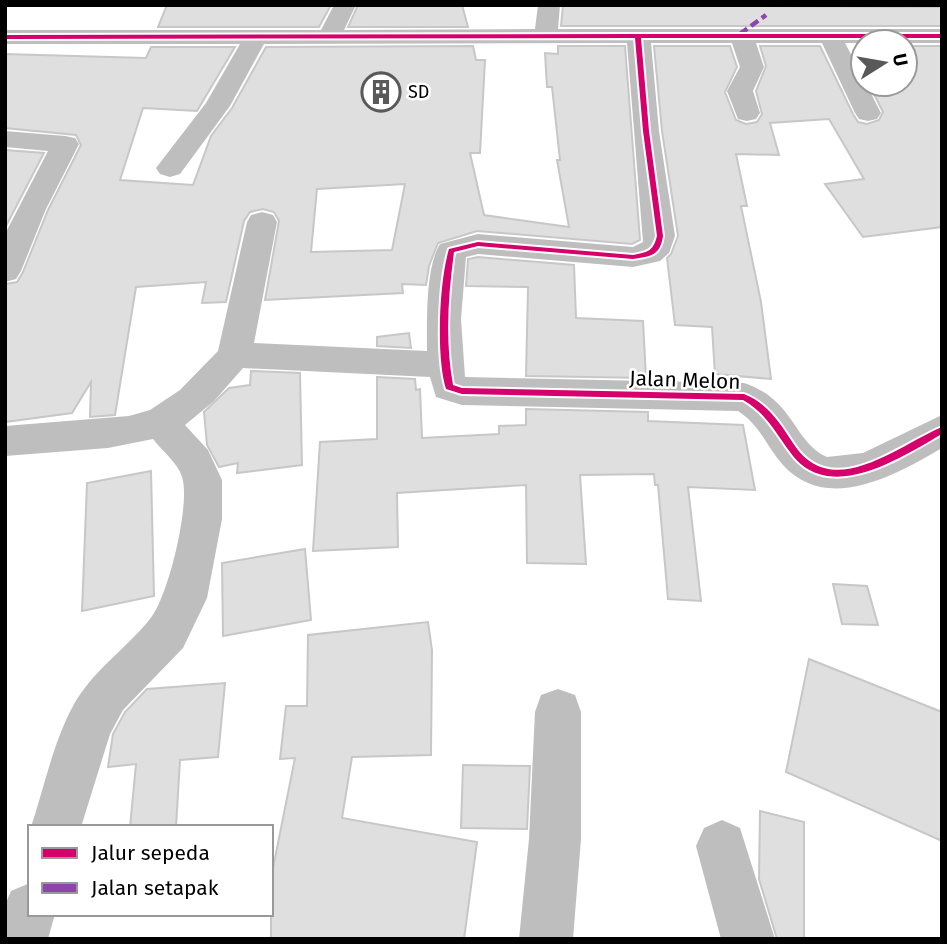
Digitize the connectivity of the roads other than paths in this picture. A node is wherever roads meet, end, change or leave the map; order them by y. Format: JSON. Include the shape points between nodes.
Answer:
{"nodes":[{"id":1,"x":345,"y":5,"type":"edge"},
{"id":2,"x":549,"y":5,"type":"edge"},
{"id":3,"x":681,"y":10,"type":"dead end"},
{"id":4,"x":140,"y":12,"type":"dead end"},
{"id":5,"x":255,"y":30,"type":"junction"},
{"id":6,"x":638,"y":36,"type":"junction"},
{"id":7,"x":680,"y":36,"type":"junction"},
{"id":8,"x":742,"y":36,"type":"junction"},
{"id":9,"x":830,"y":36,"type":"junction"},
{"id":10,"x":942,"y":36,"type":"edge"},
{"id":11,"x":5,"y":37,"type":"edge"},
{"id":12,"x":126,"y":37,"type":"junction"},
{"id":13,"x":328,"y":37,"type":"junction"},
{"id":14,"x":546,"y":37,"type":"junction"},
{"id":15,"x":747,"y":113,"type":"dead end"},
{"id":16,"x":868,"y":113,"type":"dead end"},
{"id":17,"x":5,"y":139,"type":"edge"},
{"id":18,"x":170,"y":168,"type":"dead end"},
{"id":19,"x":262,"y":222,"type":"dead end"},
{"id":20,"x":5,"y":271,"type":"edge"},
{"id":21,"x":234,"y":355,"type":"junction"},
{"id":22,"x":445,"y":365,"type":"junction"},
{"id":23,"x":161,"y":421,"type":"junction"},
{"id":24,"x":942,"y":430,"type":"edge"},
{"id":25,"x":5,"y":441,"type":"edge"},
{"id":26,"x":558,"y":712,"type":"dead end"},
{"id":27,"x":57,"y":825,"type":"edge"},
{"id":28,"x":722,"y":846,"type":"dead end"},
{"id":29,"x":28,"y":916,"type":"edge"},
{"id":30,"x":21,"y":939,"type":"edge"},
{"id":31,"x":546,"y":939,"type":"edge"},
{"id":32,"x":748,"y":939,"type":"edge"}],
"edges":[{"from":1,"to":13,"type":"street"},
{"from":2,"to":14,"type":"street"},
{"from":3,"to":7,"type":"street"},
{"from":4,"to":12,"type":"street"},
{"from":5,"to":12,"type":"street"},
{"from":5,"to":13,"type":"street"},
{"from":5,"to":18,"type":"street","via":[[238,76]]},
{"from":6,"to":7,"type":"street"},
{"from":6,"to":14,"type":"street"},
{"from":6,"to":22,"type":"street","via":[[659,246],[633,257],[478,244],[451,251]]},
{"from":7,"to":8,"type":"street"},
{"from":8,"to":9,"type":"street"},
{"from":8,"to":15,"type":"street","via":[[752,67],[740,91]]},
{"from":9,"to":10,"type":"street","via":[[910,26]]},
{"from":9,"to":16,"type":"street"},
{"from":11,"to":12,"type":"street"},
{"from":13,"to":14,"type":"street"},
{"from":17,"to":20,"type":"street","via":[[65,144]]},
{"from":19,"to":21,"type":"street"},
{"from":21,"to":22,"type":"street"},
{"from":21,"to":23,"type":"street","via":[[210,384]]},
{"from":22,"to":24,"type":"street","name":"Jalan Melon","via":[[449,387],[462,391],[744,397],[773,417],[798,457],[826,473],[852,473],[882,463]]},
{"from":23,"to":25,"type":"street","via":[[135,429]]},
{"from":23,"to":27,"type":"street","via":[[195,461],[203,481],[202,519],[186,598],[167,633],[107,694],[89,724]]},
{"from":26,"to":31,"type":"street","via":[[555,839]]},
{"from":28,"to":32,"type":"street"},
{"from":29,"to":30,"type":"street"}]}
